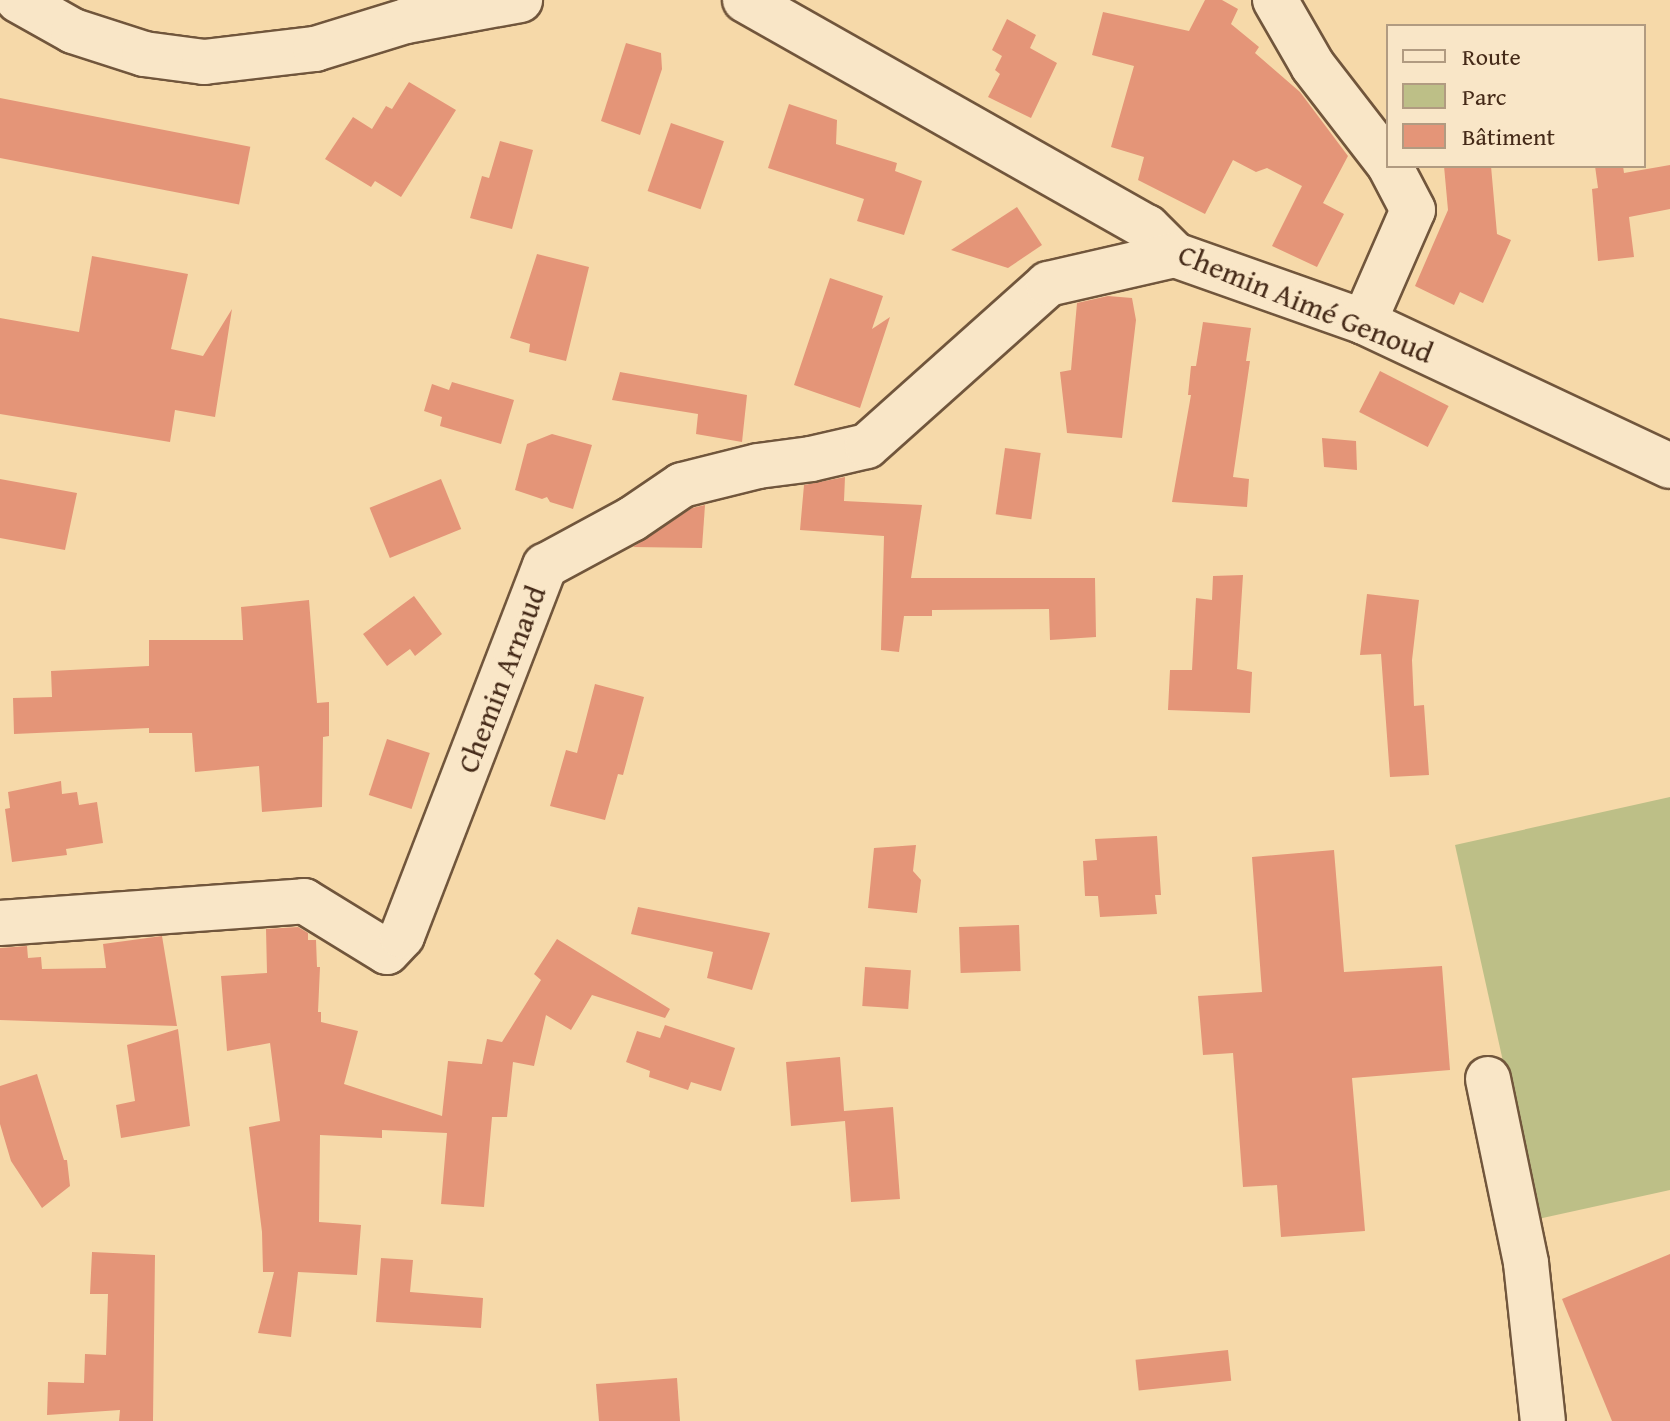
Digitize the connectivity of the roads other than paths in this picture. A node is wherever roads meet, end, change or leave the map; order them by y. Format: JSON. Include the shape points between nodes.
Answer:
{"nodes":[{"id":1,"x":18,"y":0,"type":"edge"},
{"id":2,"x":520,"y":0,"type":"edge"},
{"id":3,"x":745,"y":0,"type":"edge"},
{"id":4,"x":1275,"y":0,"type":"edge"},
{"id":5,"x":1386,"y":160,"type":"edge"},
{"id":6,"x":1391,"y":168,"type":"edge"},
{"id":7,"x":1175,"y":255,"type":"junction"},
{"id":8,"x":1364,"y":322,"type":"junction"},
{"id":9,"x":1670,"y":466,"type":"edge"},
{"id":10,"x":0,"y":923,"type":"edge"},
{"id":11,"x":1488,"y":1079,"type":"dead end"},
{"id":12,"x":1543,"y":1421,"type":"edge"}],
"edges":[{"from":1,"to":2,"type":"street","via":[[73,31],[144,54],[204,62],[315,49],[406,21]]},
{"from":3,"to":7,"type":"street","name":"Chemin Aimé Genoud","via":[[1147,227]]},
{"from":4,"to":5,"type":"street","via":[[1313,66]]},
{"from":6,"to":8,"type":"street","via":[[1413,210]]},
{"from":7,"to":8,"type":"street","name":"Chemin Aimé Genoud"},
{"from":7,"to":10,"type":"street","name":"Chemin Arnaud","via":[[1048,284],[867,446],[682,485],[545,566],[402,936],[387,952],[304,901]]},
{"from":8,"to":9,"type":"street","name":"Chemin Aimé Genoud"},
{"from":11,"to":12,"type":"street","via":[[1526,1263]]}]}
